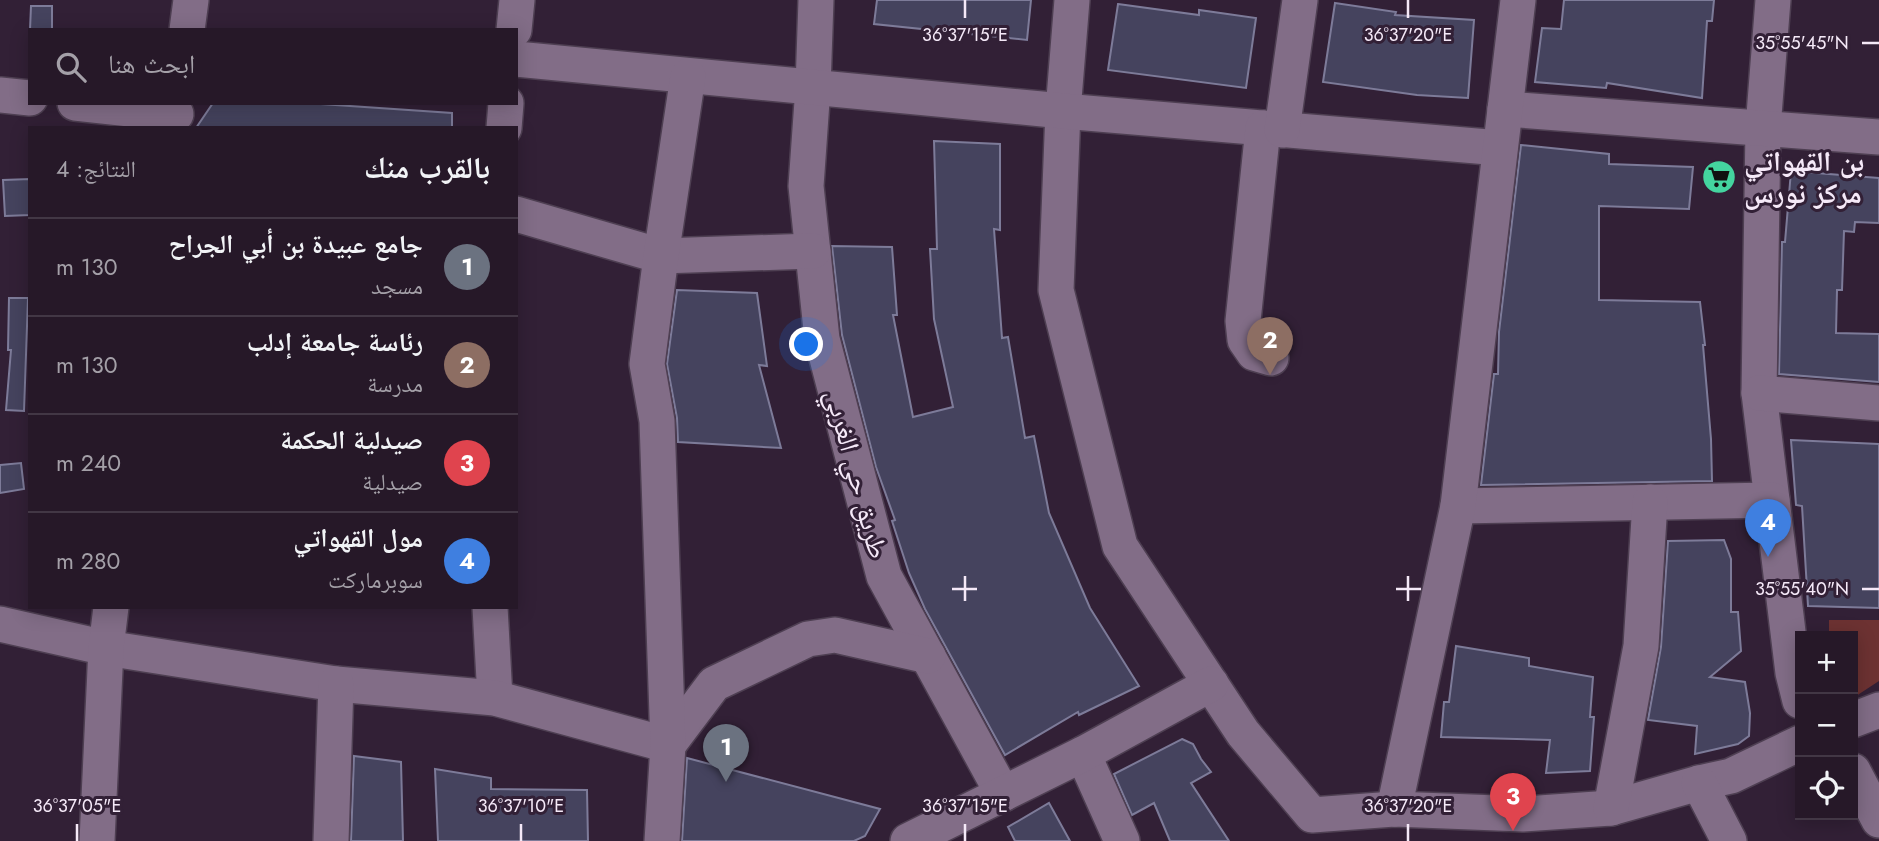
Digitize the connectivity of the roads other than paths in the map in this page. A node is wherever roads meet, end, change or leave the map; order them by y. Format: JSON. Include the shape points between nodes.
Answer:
{"nodes":[{"id":1,"x":517,"y":0,"type":"edge"},
{"id":2,"x":816,"y":0,"type":"edge"},
{"id":3,"x":1072,"y":0,"type":"edge"},
{"id":4,"x":1300,"y":0,"type":"edge"},
{"id":5,"x":1518,"y":0,"type":"edge"},
{"id":6,"x":1773,"y":0,"type":"edge"},
{"id":7,"x":514,"y":28,"type":"edge"},
{"id":8,"x":518,"y":59,"type":"edge"},
{"id":9,"x":688,"y":76,"type":"junction"},
{"id":10,"x":813,"y":88,"type":"junction"},
{"id":11,"x":0,"y":95,"type":"edge"},
{"id":12,"x":28,"y":98,"type":"edge"},
{"id":13,"x":92,"y":105,"type":"edge"},
{"id":14,"x":506,"y":105,"type":"edge"},
{"id":15,"x":1505,"y":110,"type":"junction"},
{"id":16,"x":1063,"y":111,"type":"junction"},
{"id":17,"x":175,"y":115,"type":"edge"},
{"id":18,"x":504,"y":126,"type":"edge"},
{"id":19,"x":1763,"y":128,"type":"junction"},
{"id":20,"x":1273,"y":129,"type":"junction"},
{"id":21,"x":1879,"y":136,"type":"edge"},
{"id":22,"x":1500,"y":148,"type":"junction"},
{"id":23,"x":518,"y":215,"type":"edge"},
{"id":24,"x":813,"y":251,"type":"junction"},
{"id":25,"x":661,"y":256,"type":"junction"},
{"id":26,"x":1271,"y":358,"type":"dead end"},
{"id":27,"x":1759,"y":393,"type":"junction"},
{"id":28,"x":1879,"y":403,"type":"edge"},
{"id":29,"x":1772,"y":500,"type":"junction"},
{"id":30,"x":1650,"y":502,"type":"junction"},
{"id":31,"x":1458,"y":506,"type":"junction"},
{"id":32,"x":111,"y":609,"type":"edge"},
{"id":33,"x":490,"y":609,"type":"edge"},
{"id":34,"x":0,"y":624,"type":"edge"},
{"id":35,"x":106,"y":648,"type":"junction"},
{"id":36,"x":928,"y":656,"type":"junction"},
{"id":37,"x":336,"y":684,"type":"junction"},
{"id":38,"x":1211,"y":684,"type":"junction"},
{"id":39,"x":1798,"y":694,"type":"edge"},
{"id":40,"x":495,"y":698,"type":"junction"},
{"id":41,"x":1879,"y":710,"type":"edge"},
{"id":42,"x":1858,"y":718,"type":"edge"},
{"id":43,"x":668,"y":745,"type":"junction"},
{"id":44,"x":1795,"y":745,"type":"edge"},
{"id":45,"x":1083,"y":754,"type":"junction"},
{"id":46,"x":1858,"y":780,"type":"edge"},
{"id":47,"x":1699,"y":782,"type":"junction"},
{"id":48,"x":1003,"y":794,"type":"junction"},
{"id":49,"x":1611,"y":808,"type":"junction"},
{"id":50,"x":1394,"y":809,"type":"junction"},
{"id":51,"x":1879,"y":820,"type":"edge"},
{"id":52,"x":1334,"y":827,"type":"edge"},
{"id":53,"x":1530,"y":827,"type":"edge"},
{"id":54,"x":97,"y":841,"type":"edge"},
{"id":55,"x":331,"y":841,"type":"edge"},
{"id":56,"x":662,"y":841,"type":"edge"},
{"id":57,"x":908,"y":841,"type":"edge"},
{"id":58,"x":1122,"y":841,"type":"edge"},
{"id":59,"x":1729,"y":841,"type":"edge"}],
"edges":[{"from":1,"to":7,"type":"street"},
{"from":2,"to":10,"type":"street","name":"طريق حي الغربي"},
{"from":3,"to":16,"type":"street"},
{"from":4,"to":20,"type":"street"},
{"from":5,"to":15,"type":"street"},
{"from":6,"to":19,"type":"street"},
{"from":8,"to":9,"type":"street"},
{"from":9,"to":10,"type":"street"},
{"from":9,"to":25,"type":"street"},
{"from":10,"to":16,"type":"street"},
{"from":10,"to":24,"type":"street","name":"طريق حي الغربي","via":[[806,186]]},
{"from":11,"to":12,"type":"street"},
{"from":13,"to":17,"type":"street"},
{"from":14,"to":18,"type":"street"},
{"from":15,"to":19,"type":"street"},
{"from":15,"to":22,"type":"street"},
{"from":16,"to":20,"type":"street"},
{"from":16,"to":38,"type":"street","via":[[1056,290],[1117,532],[1121,546]]},
{"from":19,"to":21,"type":"street"},
{"from":19,"to":27,"type":"street"},
{"from":20,"to":22,"type":"street"},
{"from":20,"to":26,"type":"street","via":[[1243,321],[1245,340],[1254,354]]},
{"from":22,"to":31,"type":"street"},
{"from":23,"to":25,"type":"street"},
{"from":24,"to":25,"type":"street"},
{"from":24,"to":36,"type":"street","name":"طريق حي الغربي","via":[[822,339],[884,576]]},
{"from":25,"to":43,"type":"street","via":[[647,365],[657,421]]},
{"from":27,"to":28,"type":"street"},
{"from":27,"to":29,"type":"street"},
{"from":29,"to":30,"type":"street"},
{"from":29,"to":39,"type":"street"},
{"from":30,"to":31,"type":"street"},
{"from":30,"to":49,"type":"street","via":[[1641,646]]},
{"from":31,"to":50,"type":"street"},
{"from":32,"to":35,"type":"street"},
{"from":33,"to":40,"type":"street"},
{"from":34,"to":35,"type":"street"},
{"from":35,"to":37,"type":"street"},
{"from":35,"to":54,"type":"street"},
{"from":36,"to":43,"type":"street","via":[[835,635],[808,639],[714,684]]},
{"from":36,"to":48,"type":"street","name":"طريق حي الغربي"},
{"from":37,"to":40,"type":"street"},
{"from":37,"to":55,"type":"street"},
{"from":38,"to":45,"type":"street"},
{"from":38,"to":52,"type":"street","via":[[1243,733],[1312,815]]},
{"from":40,"to":43,"type":"street"},
{"from":41,"to":42,"type":"street"},
{"from":43,"to":56,"type":"street"},
{"from":44,"to":47,"type":"street","via":[[1731,776]]},
{"from":45,"to":48,"type":"street"},
{"from":45,"to":58,"type":"street"},
{"from":46,"to":51,"type":"street"},
{"from":47,"to":49,"type":"street"},
{"from":47,"to":59,"type":"street"},
{"from":48,"to":57,"type":"street"},
{"from":49,"to":53,"type":"street"},
{"from":50,"to":52,"type":"street"},
{"from":50,"to":53,"type":"street"}]}
